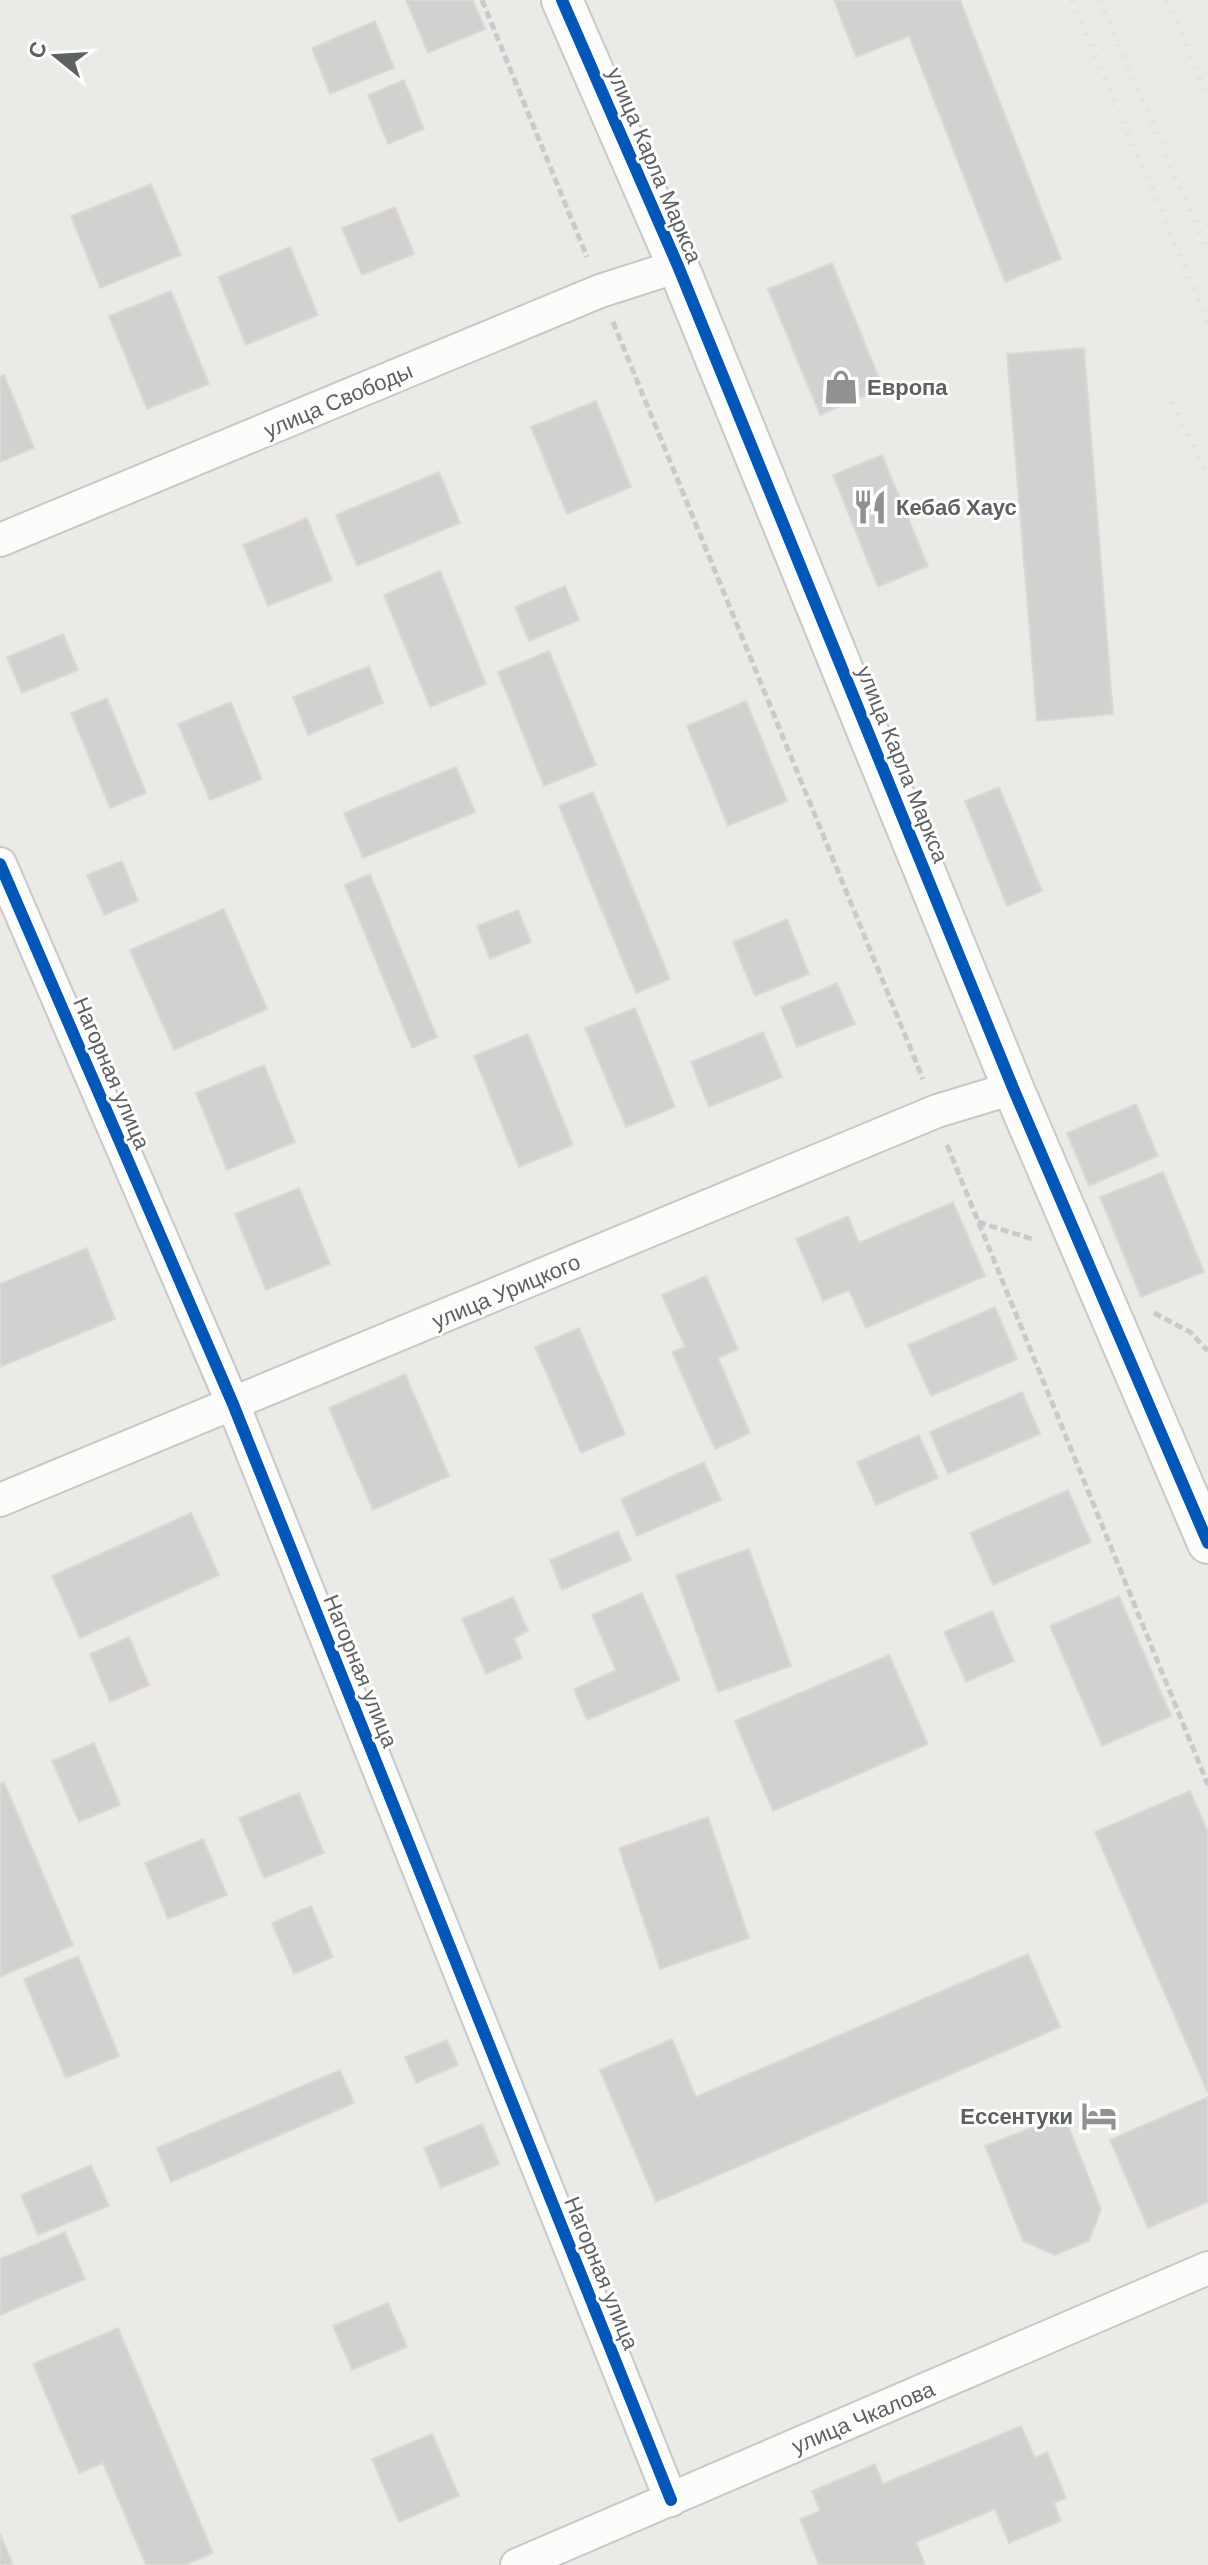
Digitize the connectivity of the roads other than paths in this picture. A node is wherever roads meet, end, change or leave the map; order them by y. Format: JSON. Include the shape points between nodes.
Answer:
{"nodes":[{"id":1,"x":562,"y":0,"type":"edge"},
{"id":2,"x":678,"y":266,"type":"junction"},
{"id":3,"x":0,"y":540,"type":"edge"},
{"id":4,"x":0,"y":864,"type":"edge"},
{"id":5,"x":1013,"y":1088,"type":"junction"},
{"id":6,"x":233,"y":1404,"type":"junction"},
{"id":7,"x":0,"y":1500,"type":"edge"},
{"id":8,"x":1208,"y":1543,"type":"edge"},
{"id":9,"x":1208,"y":2268,"type":"edge"},
{"id":10,"x":671,"y":2500,"type":"junction"},
{"id":11,"x":517,"y":2565,"type":"edge"}],
"edges":[{"from":1,"to":2,"type":"street","name":"улица Карла Маркса"},
{"from":2,"to":3,"type":"street","name":"улица Свободы","via":[[600,291]]},
{"from":2,"to":5,"type":"street","name":"улица Карла Маркса"},
{"from":4,"to":6,"type":"street","name":"Нагорная улица"},
{"from":5,"to":6,"type":"street","name":"улица Урицкого","via":[[937,1111]]},
{"from":5,"to":8,"type":"street","name":"улица Карла Маркса"},
{"from":6,"to":7,"type":"street","name":"улица Урицкого"},
{"from":6,"to":10,"type":"street","name":"Нагорная улица"},
{"from":9,"to":10,"type":"street","name":"улица Чкалова"},
{"from":10,"to":11,"type":"street","name":"улица Чкалова"}]}
